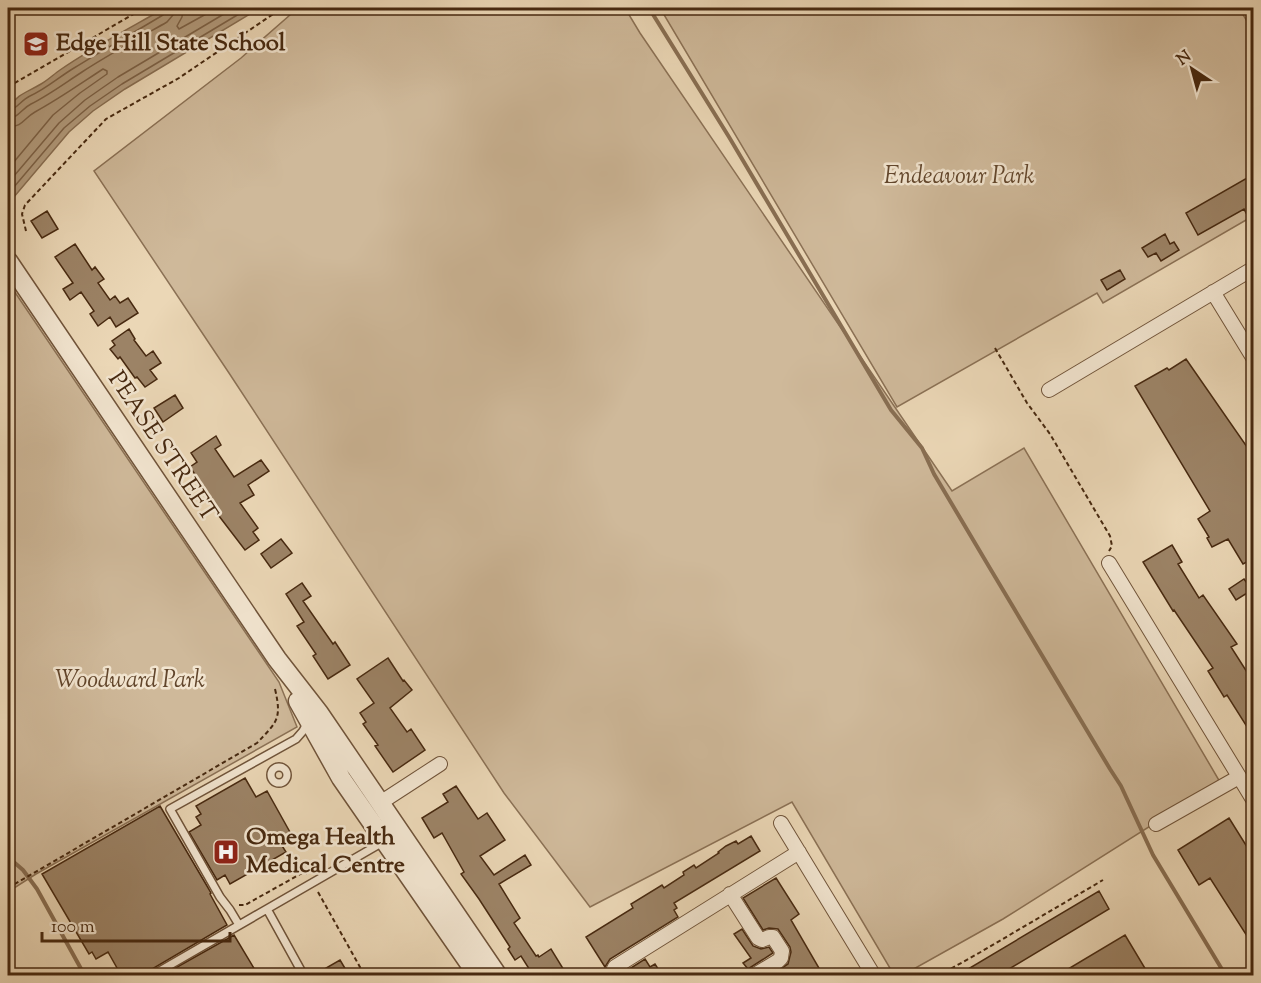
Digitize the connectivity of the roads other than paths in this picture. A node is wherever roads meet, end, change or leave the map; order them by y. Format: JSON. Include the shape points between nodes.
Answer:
{"nodes":[{"id":1,"x":8,"y":261,"type":"edge"},
{"id":2,"x":1254,"y":268,"type":"edge"},
{"id":3,"x":1213,"y":292,"type":"junction"},
{"id":4,"x":1254,"y":359,"type":"edge"},
{"id":5,"x":1049,"y":390,"type":"dead end"},
{"id":6,"x":1109,"y":563,"type":"road end"},
{"id":7,"x":277,"y":659,"type":"junction"},
{"id":8,"x":308,"y":720,"type":"junction"},
{"id":9,"x":266,"y":756,"type":"junction"},
{"id":10,"x":440,"y":764,"type":"dead end"},
{"id":11,"x":270,"y":775,"type":"dead end"},
{"id":12,"x":1239,"y":777,"type":"junction"},
{"id":13,"x":1254,"y":801,"type":"edge"},
{"id":14,"x":380,"y":803,"type":"junction"},
{"id":15,"x":781,"y":823,"type":"dead end"},
{"id":16,"x":1156,"y":824,"type":"dead end"},
{"id":17,"x":393,"y":837,"type":"junction"},
{"id":18,"x":799,"y":852,"type":"junction"},
{"id":19,"x":730,"y":894,"type":"junction"},
{"id":20,"x":267,"y":909,"type":"junction"},
{"id":21,"x":239,"y":925,"type":"junction"},
{"id":22,"x":151,"y":975,"type":"edge"},
{"id":23,"x":304,"y":975,"type":"edge"},
{"id":24,"x":478,"y":975,"type":"edge"},
{"id":25,"x":498,"y":975,"type":"edge"},
{"id":26,"x":614,"y":975,"type":"edge"},
{"id":27,"x":753,"y":975,"type":"edge"},
{"id":28,"x":874,"y":975,"type":"edge"}],
"edges":[{"from":1,"to":7,"type":"street","name":"PEASE STREET"},
{"from":2,"to":3,"type":"street"},
{"from":3,"to":4,"type":"street"},
{"from":3,"to":5,"type":"street"},
{"from":6,"to":12,"type":"street"},
{"from":7,"to":8,"type":"street","name":"PEASE STREET"},
{"from":7,"to":14,"type":"street","name":"PEASE STREET"},
{"from":8,"to":9,"type":"lane","via":[[296,739]]},
{"from":8,"to":17,"type":"street","name":"PEASE STREET","via":[[341,778]]},
{"from":9,"to":11,"type":"lane"},
{"from":9,"to":21,"type":"lane","via":[[170,809]]},
{"from":10,"to":14,"type":"street"},
{"from":12,"to":13,"type":"street"},
{"from":12,"to":16,"type":"street"},
{"from":14,"to":17,"type":"street","name":"PEASE STREET"},
{"from":15,"to":18,"type":"street"},
{"from":17,"to":20,"type":"lane"},
{"from":17,"to":24,"type":"street","name":"PEASE STREET"},
{"from":17,"to":25,"type":"street","name":"PEASE STREET"},
{"from":18,"to":19,"type":"street"},
{"from":18,"to":28,"type":"street"},
{"from":19,"to":26,"type":"street","via":[[615,966]]},
{"from":19,"to":27,"type":"street","via":[[758,938],[773,937],[782,951],[781,958]]},
{"from":20,"to":21,"type":"lane"},
{"from":20,"to":23,"type":"lane"},
{"from":21,"to":22,"type":"lane"}]}
